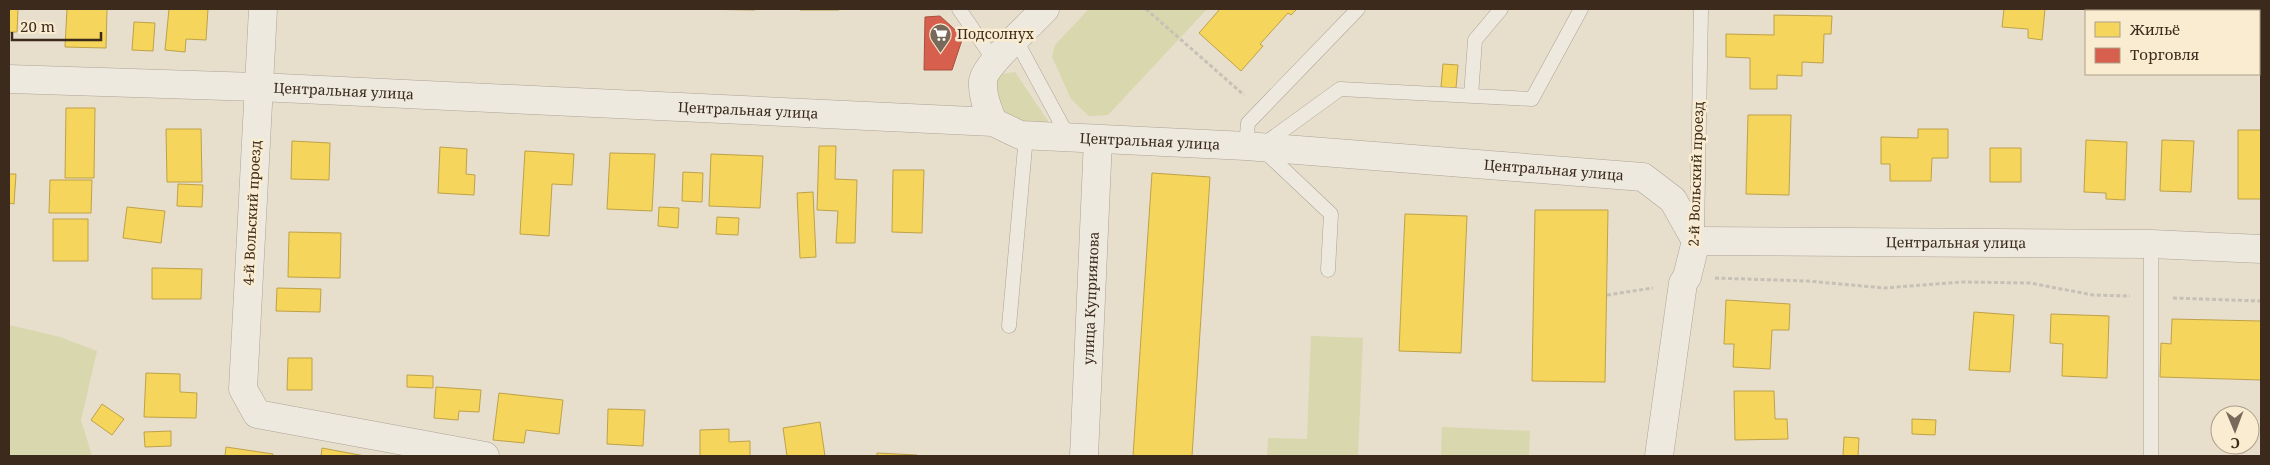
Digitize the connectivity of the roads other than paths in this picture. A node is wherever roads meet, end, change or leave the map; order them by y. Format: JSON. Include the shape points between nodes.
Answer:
{"nodes":[{"id":1,"x":262,"y":9,"type":"edge"},
{"id":2,"x":958,"y":9,"type":"edge"},
{"id":3,"x":1045,"y":9,"type":"edge"},
{"id":4,"x":1358,"y":9,"type":"edge"},
{"id":5,"x":1501,"y":9,"type":"edge"},
{"id":6,"x":1581,"y":9,"type":"edge"},
{"id":7,"x":1701,"y":9,"type":"edge"},
{"id":8,"x":1016,"y":40,"type":"junction"},
{"id":9,"x":994,"y":60,"type":"junction"},
{"id":10,"x":9,"y":79,"type":"edge"},
{"id":11,"x":259,"y":87,"type":"junction"},
{"id":12,"x":1471,"y":96,"type":"junction"},
{"id":13,"x":994,"y":122,"type":"junction"},
{"id":14,"x":1026,"y":136,"type":"junction"},
{"id":15,"x":1069,"y":138,"type":"junction"},
{"id":16,"x":1098,"y":140,"type":"junction"},
{"id":17,"x":1253,"y":147,"type":"junction"},
{"id":18,"x":1696,"y":241,"type":"junction"},
{"id":19,"x":2151,"y":244,"type":"junction"},
{"id":20,"x":2261,"y":249,"type":"edge"},
{"id":21,"x":1328,"y":270,"type":"dead end"},
{"id":22,"x":1009,"y":326,"type":"dead end"},
{"id":23,"x":485,"y":456,"type":"edge"},
{"id":24,"x":1084,"y":456,"type":"edge"},
{"id":25,"x":1659,"y":456,"type":"edge"},
{"id":26,"x":2151,"y":456,"type":"edge"}],
"edges":[{"from":1,"to":11,"type":"street","name":"4-й Вольский проезд"},
{"from":2,"to":9,"type":"lane"},
{"from":3,"to":8,"type":"street"},
{"from":4,"to":17,"type":"lane","via":[[1248,123]]},
{"from":5,"to":12,"type":"lane","via":[[1475,40]]},
{"from":6,"to":12,"type":"lane","via":[[1532,99]]},
{"from":7,"to":18,"type":"lane","name":"2-й Вольский проезд"},
{"from":8,"to":9,"type":"street"},
{"from":8,"to":15,"type":"lane"},
{"from":9,"to":13,"type":"street","via":[[983,80],[986,104]]},
{"from":10,"to":11,"type":"street","name":"Центральная улица"},
{"from":11,"to":13,"type":"street","name":"Центральная улица"},
{"from":11,"to":23,"type":"street","name":"4-й Вольский проезд","via":[[243,389],[257,414]]},
{"from":12,"to":17,"type":"lane","via":[[1340,89]]},
{"from":13,"to":14,"type":"street","name":"Центральная улица"},
{"from":14,"to":15,"type":"street","name":"Центральная улица"},
{"from":14,"to":22,"type":"lane"},
{"from":15,"to":16,"type":"street","name":"Центральная улица"},
{"from":16,"to":17,"type":"street","name":"Центральная улица"},
{"from":16,"to":24,"type":"street","name":"улица Куприянова"},
{"from":17,"to":18,"type":"street","name":"Центральная улица","via":[[1643,177],[1674,200]]},
{"from":17,"to":21,"type":"lane","via":[[1330,214]]},
{"from":18,"to":19,"type":"street","name":"Центральная улица"},
{"from":18,"to":25,"type":"street","name":"2-й Вольский проезд","via":[[1685,280]]},
{"from":19,"to":20,"type":"street","name":"Центральная улица"},
{"from":19,"to":26,"type":"lane"}]}
